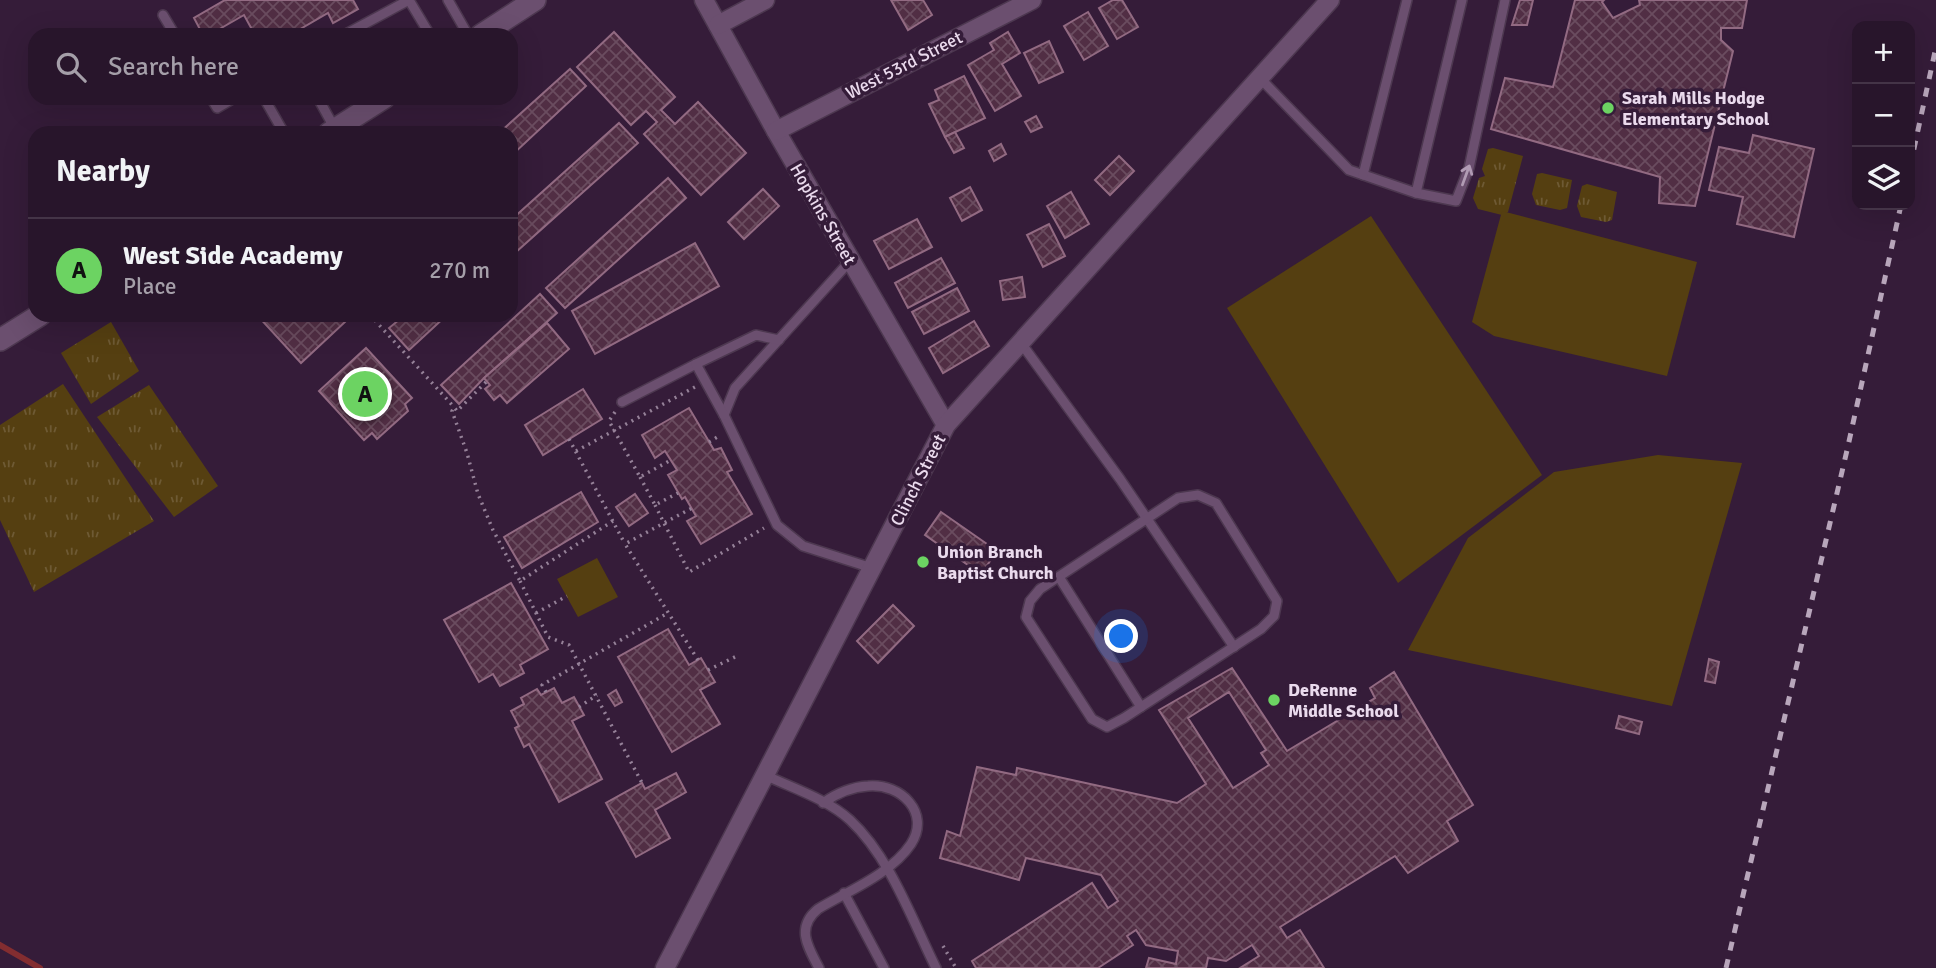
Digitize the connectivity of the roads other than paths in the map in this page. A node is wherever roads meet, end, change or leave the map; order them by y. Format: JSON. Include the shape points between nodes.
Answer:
{"nodes":[{"id":1,"x":409,"y":0,"type":"edge"},
{"id":2,"x":448,"y":0,"type":"edge"},
{"id":3,"x":535,"y":0,"type":"edge"},
{"id":4,"x":704,"y":0,"type":"edge"},
{"id":5,"x":765,"y":0,"type":"edge"},
{"id":6,"x":1032,"y":0,"type":"edge"},
{"id":7,"x":1330,"y":0,"type":"edge"},
{"id":8,"x":1407,"y":0,"type":"edge"},
{"id":9,"x":1461,"y":0,"type":"edge"},
{"id":10,"x":1506,"y":0,"type":"edge"},
{"id":11,"x":163,"y":15,"type":"dead end"},
{"id":12,"x":718,"y":25,"type":"junction"},
{"id":13,"x":171,"y":28,"type":"edge"},
{"id":14,"x":357,"y":28,"type":"edge"},
{"id":15,"x":426,"y":28,"type":"edge"},
{"id":16,"x":464,"y":28,"type":"edge"},
{"id":17,"x":490,"y":28,"type":"edge"},
{"id":18,"x":1259,"y":77,"type":"junction"},
{"id":19,"x":268,"y":105,"type":"edge"},
{"id":20,"x":321,"y":105,"type":"edge"},
{"id":21,"x":373,"y":105,"type":"edge"},
{"id":22,"x":280,"y":126,"type":"edge"},
{"id":23,"x":330,"y":126,"type":"edge"},
{"id":24,"x":340,"y":126,"type":"edge"},
{"id":25,"x":776,"y":131,"type":"junction"},
{"id":26,"x":1363,"y":175,"type":"junction"},
{"id":27,"x":1416,"y":193,"type":"junction"},
{"id":28,"x":850,"y":261,"type":"junction"},
{"id":29,"x":29,"y":322,"type":"edge"},
{"id":30,"x":0,"y":340,"type":"edge"},
{"id":31,"x":779,"y":340,"type":"junction"},
{"id":32,"x":1021,"y":343,"type":"junction"},
{"id":33,"x":696,"y":363,"type":"junction"},
{"id":34,"x":622,"y":402,"type":"road end"},
{"id":35,"x":724,"y":415,"type":"junction"},
{"id":36,"x":946,"y":425,"type":"junction"},
{"id":37,"x":1147,"y":519,"type":"junction"},
{"id":38,"x":872,"y":568,"type":"junction"},
{"id":39,"x":1059,"y":577,"type":"junction"},
{"id":40,"x":1234,"y":647,"type":"junction"},
{"id":41,"x":1141,"y":707,"type":"junction"},
{"id":42,"x":765,"y":775,"type":"junction"},
{"id":43,"x":823,"y":803,"type":"junction"},
{"id":44,"x":886,"y":868,"type":"junction"},
{"id":45,"x":844,"y":893,"type":"junction"},
{"id":46,"x":665,"y":968,"type":"edge"},
{"id":47,"x":819,"y":968,"type":"edge"},
{"id":48,"x":884,"y":968,"type":"edge"},
{"id":49,"x":936,"y":968,"type":"edge"}],
"edges":[{"from":1,"to":14,"type":"lane"},
{"from":1,"to":15,"type":"lane"},
{"from":2,"to":16,"type":"lane"},
{"from":3,"to":17,"type":"main road"},
{"from":4,"to":12,"type":"street","name":"Hopkins Street"},
{"from":5,"to":12,"type":"street"},
{"from":6,"to":25,"type":"street","name":"West 53rd Street"},
{"from":7,"to":18,"type":"street","name":"Clinch Street"},
{"from":8,"to":26,"type":"lane"},
{"from":9,"to":27,"type":"lane"},
{"from":27,"to":10,"type":"lane","one_way":true,"via":[[1456,201],[1469,168]]},
{"from":11,"to":13,"type":"lane"},
{"from":12,"to":25,"type":"street","name":"Hopkins Street"},
{"from":18,"to":26,"type":"lane","via":[[1349,170]]},
{"from":18,"to":32,"type":"street","name":"Clinch Street"},
{"from":19,"to":22,"type":"lane"},
{"from":20,"to":23,"type":"lane"},
{"from":21,"to":24,"type":"main road"},
{"from":25,"to":28,"type":"street","name":"Hopkins Street"},
{"from":26,"to":27,"type":"lane"},
{"from":28,"to":31,"type":"lane"},
{"from":28,"to":36,"type":"street","name":"Hopkins Street"},
{"from":29,"to":30,"type":"main road"},
{"from":31,"to":33,"type":"lane","via":[[756,335]]},
{"from":31,"to":35,"type":"lane","via":[[735,388]]},
{"from":32,"to":36,"type":"street","name":"Clinch Street"},
{"from":32,"to":37,"type":"lane"},
{"from":33,"to":34,"type":"lane"},
{"from":33,"to":35,"type":"lane"},
{"from":35,"to":38,"type":"lane","via":[[775,522],[803,546]]},
{"from":36,"to":38,"type":"street","name":"Clinch Street"},
{"from":37,"to":39,"type":"lane"},
{"from":37,"to":40,"type":"lane"},
{"from":37,"to":40,"type":"lane","via":[[1178,498],[1198,495],[1216,503],[1278,601],[1274,616]]},
{"from":38,"to":42,"type":"street","name":"Clinch Street"},
{"from":39,"to":41,"type":"lane"},
{"from":39,"to":41,"type":"lane","via":[[1030,600],[1026,617],[1092,719],[1107,727]]},
{"from":40,"to":41,"type":"lane"},
{"from":42,"to":43,"type":"lane"},
{"from":42,"to":46,"type":"street","name":"Clinch Street"},
{"from":43,"to":44,"type":"lane","via":[[849,819],[875,846]]},
{"from":43,"to":44,"type":"lane","via":[[841,791],[870,785],[893,789],[908,800],[918,815],[918,831],[910,846]]},
{"from":44,"to":45,"type":"lane"},
{"from":44,"to":49,"type":"lane"},
{"from":45,"to":47,"type":"lane","via":[[808,918],[804,930]]},
{"from":45,"to":48,"type":"lane"}]}
